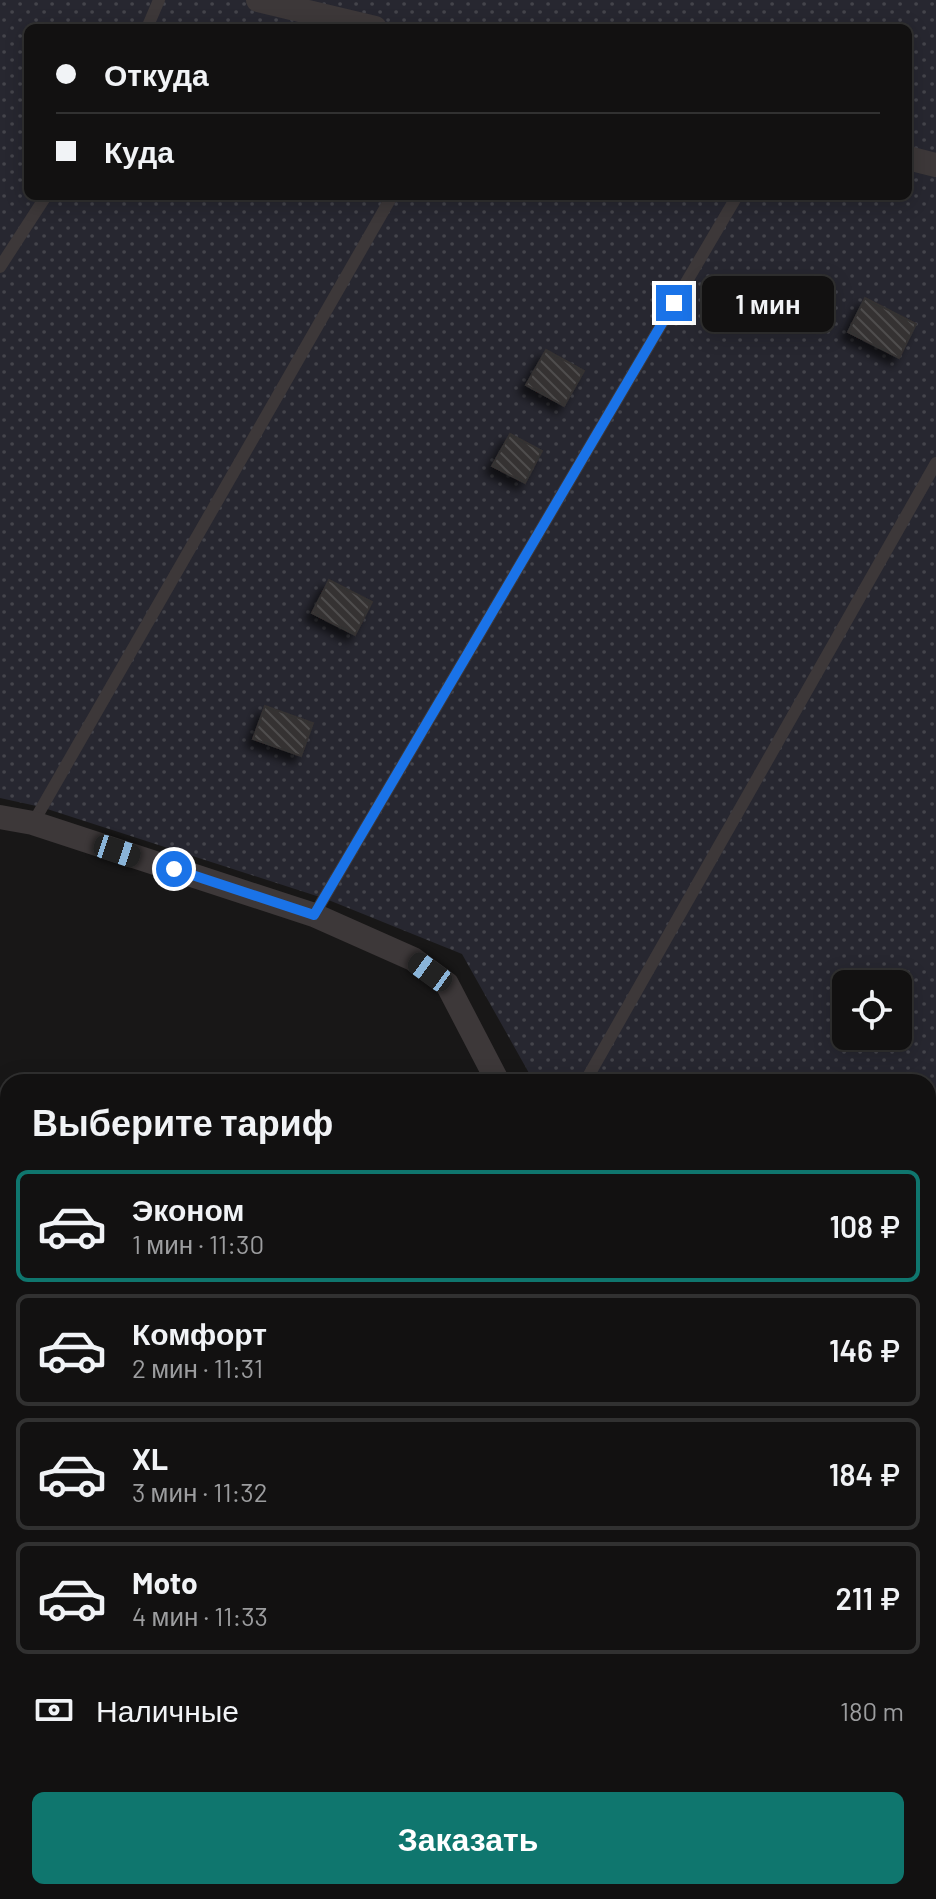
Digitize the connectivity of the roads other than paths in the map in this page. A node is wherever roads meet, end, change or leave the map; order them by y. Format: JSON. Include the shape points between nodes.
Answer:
{"nodes":[{"id":1,"x":159,"y":0,"type":"edge"},
{"id":2,"x":258,"y":0,"type":"edge"},
{"id":3,"x":149,"y":24,"type":"edge"},
{"id":4,"x":358,"y":24,"type":"edge"},
{"id":5,"x":912,"y":159,"type":"edge"},
{"id":6,"x":936,"y":165,"type":"edge"},
{"id":7,"x":43,"y":200,"type":"edge"},
{"id":8,"x":390,"y":200,"type":"edge"},
{"id":9,"x":735,"y":200,"type":"edge"},
{"id":10,"x":0,"y":267,"type":"edge"},
{"id":11,"x":936,"y":463,"type":"edge"},
{"id":12,"x":0,"y":817,"type":"edge"},
{"id":13,"x":33,"y":823,"type":"junction"},
{"id":14,"x":314,"y":915,"type":"junction"},
{"id":15,"x":494,"y":1074,"type":"edge"},
{"id":16,"x":590,"y":1074,"type":"edge"}],
"edges":[{"from":1,"to":3,"type":"lane"},
{"from":2,"to":4,"type":"street"},
{"from":5,"to":6,"type":"street"},
{"from":7,"to":10,"type":"lane"},
{"from":8,"to":13,"type":"lane"},
{"from":9,"to":14,"type":"lane"},
{"from":11,"to":16,"type":"lane"},
{"from":12,"to":13,"type":"street"},
{"from":13,"to":14,"type":"street"},
{"from":14,"to":15,"type":"street","via":[[413,959],[447,984]]}]}
